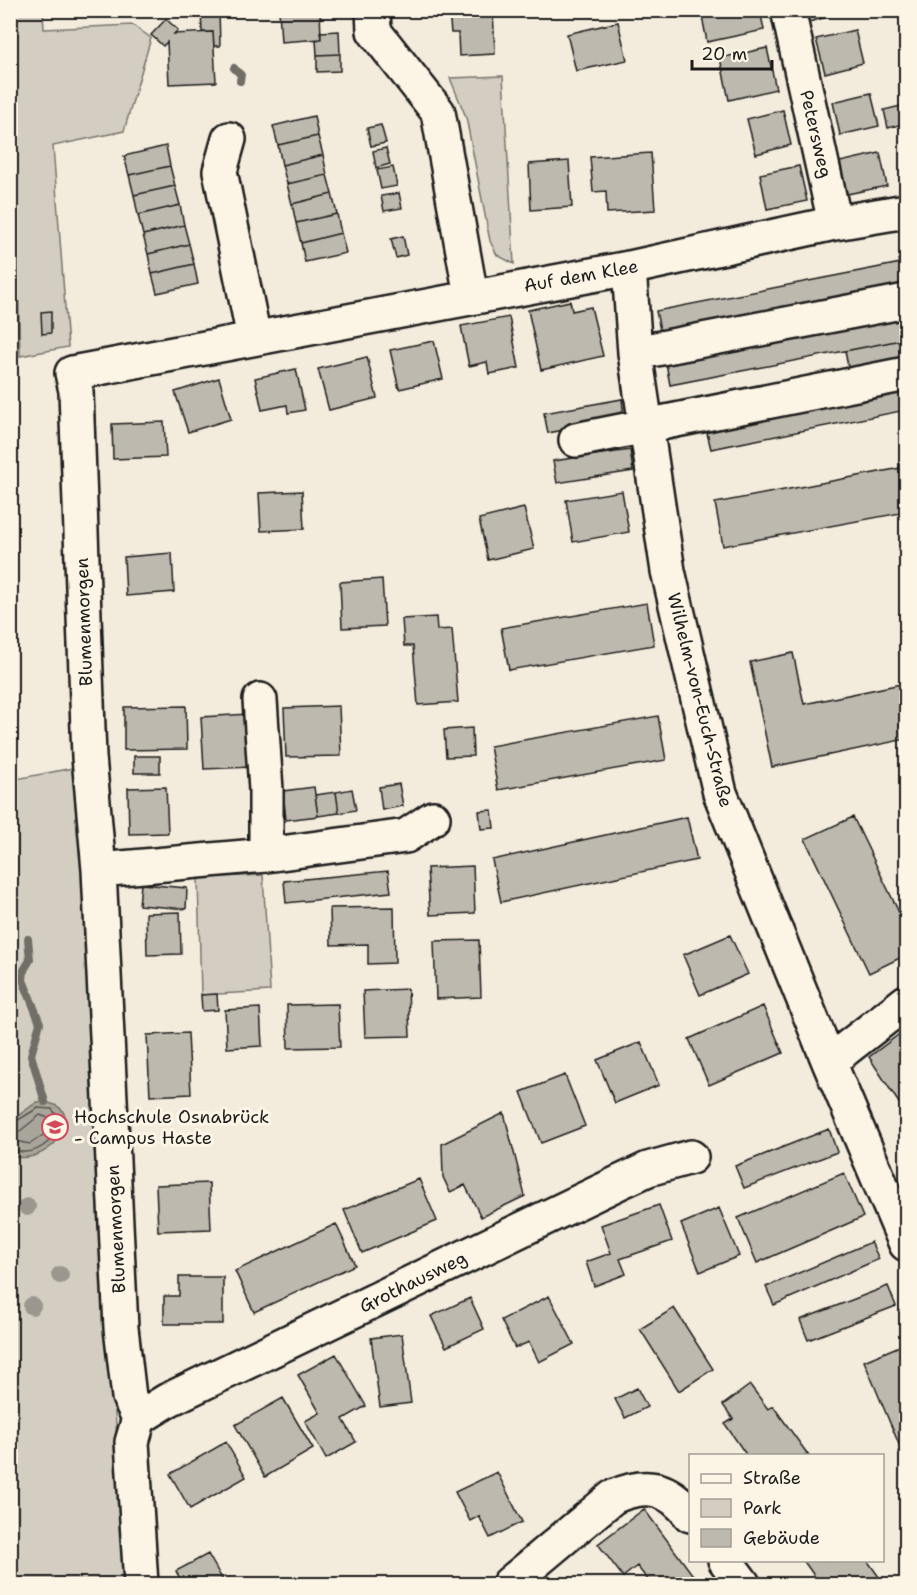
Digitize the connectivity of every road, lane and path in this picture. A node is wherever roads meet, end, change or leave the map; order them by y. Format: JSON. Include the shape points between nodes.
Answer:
{"nodes":[{"id":1,"x":373,"y":10,"type":"edge"},
{"id":2,"x":788,"y":10,"type":"edge"},
{"id":3,"x":229,"y":140,"type":"dead end"},
{"id":4,"x":906,"y":211,"type":"edge"},
{"id":5,"x":835,"y":223,"type":"junction"},
{"id":6,"x":629,"y":268,"type":"junction"},
{"id":7,"x":471,"y":296,"type":"junction"},
{"id":8,"x":906,"y":301,"type":"edge"},
{"id":9,"x":254,"y":338,"type":"junction"},
{"id":10,"x":635,"y":353,"type":"junction"},
{"id":11,"x":906,"y":374,"type":"edge"},
{"id":12,"x":74,"y":382,"type":"joint"},
{"id":13,"x":644,"y":425,"type":"junction"},
{"id":14,"x":576,"y":440,"type":"dead end"},
{"id":15,"x":260,"y":700,"type":"dead end"},
{"id":16,"x":433,"y":818,"type":"dead end"},
{"id":17,"x":266,"y":855,"type":"junction"},
{"id":18,"x":99,"y":870,"type":"junction"},
{"id":19,"x":906,"y":1002,"type":"edge"},
{"id":20,"x":828,"y":1062,"type":"junction"},
{"id":21,"x":691,"y":1157,"type":"dead end"},
{"id":22,"x":906,"y":1244,"type":"edge"},
{"id":23,"x":139,"y":1418,"type":"junction"},
{"id":24,"x":689,"y":1514,"type":"edge"},
{"id":25,"x":726,"y":1562,"type":"edge"},
{"id":26,"x":141,"y":1584,"type":"edge"},
{"id":27,"x":508,"y":1584,"type":"edge"},
{"id":28,"x":743,"y":1584,"type":"edge"}],
"edges":[{"from":1,"to":7,"type":"street","via":[[374,31],[438,112]]},
{"from":2,"to":5,"type":"street","name":"Petersweg"},
{"from":3,"to":9,"type":"street","via":[[220,171]]},
{"from":4,"to":5,"type":"street","name":"Auf dem Klee"},
{"from":5,"to":6,"type":"street","name":"Auf dem Klee"},
{"from":6,"to":7,"type":"street","name":"Auf dem Klee"},
{"from":6,"to":10,"type":"street","name":"Wilhelm-von-Euch-Straße"},
{"from":7,"to":9,"type":"street","name":"Auf dem Klee"},
{"from":8,"to":10,"type":"street"},
{"from":9,"to":12,"type":"street","name":"Auf dem Klee"},
{"from":10,"to":13,"type":"street","name":"Wilhelm-von-Euch-Straße"},
{"from":11,"to":13,"type":"street"},
{"from":12,"to":18,"type":"street","name":"Blumenmorgen","via":[[89,757]]},
{"from":13,"to":14,"type":"street"},
{"from":13,"to":20,"type":"street","name":"Wilhelm-von-Euch-Straße","via":[[668,571],[720,793]]},
{"from":15,"to":17,"type":"street"},
{"from":16,"to":17,"type":"street","via":[[406,836]]},
{"from":17,"to":18,"type":"street"},
{"from":18,"to":23,"type":"street","name":"Blumenmorgen","via":[[121,1328],[129,1397]]},
{"from":19,"to":20,"type":"street"},
{"from":20,"to":22,"type":"street","name":"Wilhelm-von-Euch-Straße"},
{"from":21,"to":23,"type":"street","name":"Grothausweg","via":[[620,1182],[168,1400]]},
{"from":23,"to":26,"type":"street","via":[[132,1442]]},
{"from":24,"to":27,"type":"street","via":[[680,1501],[665,1492],[628,1490],[614,1497]]},
{"from":25,"to":28,"type":"street"}]}
